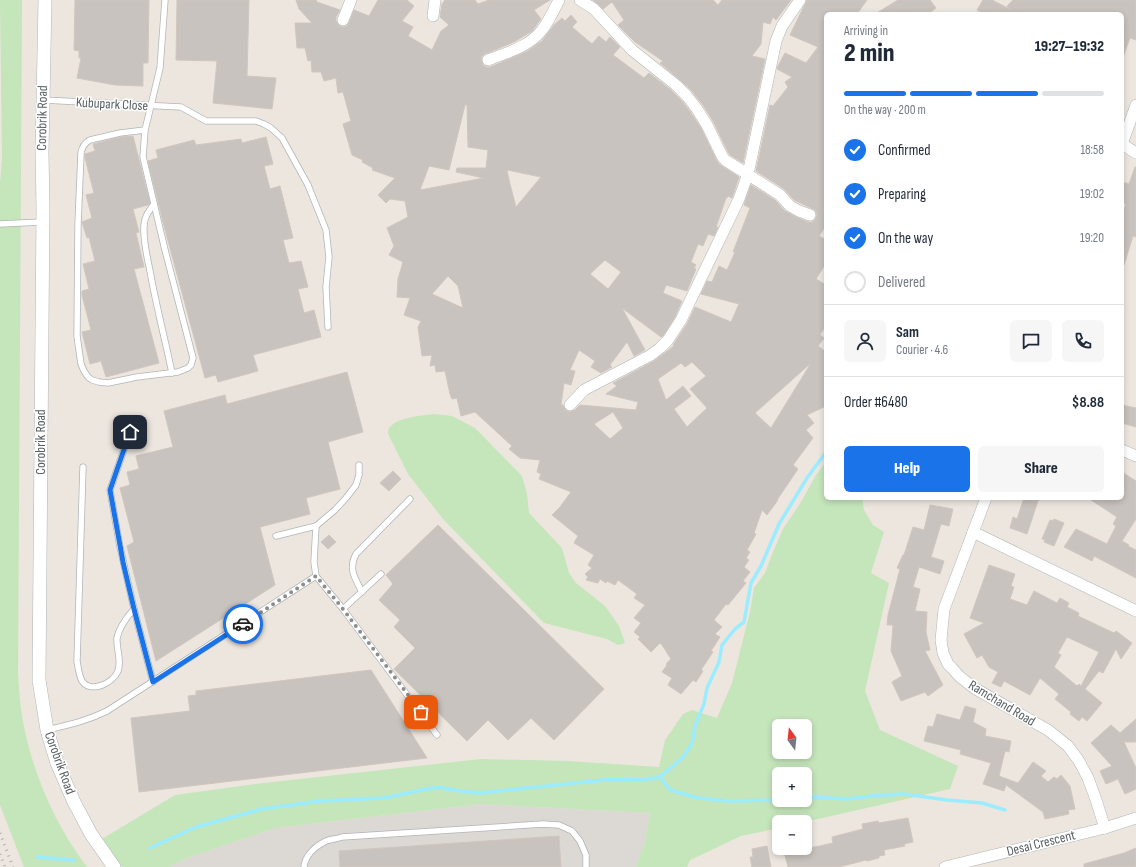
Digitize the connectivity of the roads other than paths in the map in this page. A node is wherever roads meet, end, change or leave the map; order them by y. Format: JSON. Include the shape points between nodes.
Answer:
{"nodes":[{"id":1,"x":45,"y":0,"type":"edge"},
{"id":2,"x":165,"y":0,"type":"edge"},
{"id":3,"x":351,"y":0,"type":"edge"},
{"id":4,"x":435,"y":0,"type":"edge"},
{"id":5,"x":559,"y":0,"type":"edge"},
{"id":6,"x":580,"y":0,"type":"edge"},
{"id":7,"x":800,"y":0,"type":"edge"},
{"id":8,"x":433,"y":16,"type":"dead end"},
{"id":9,"x":343,"y":20,"type":"dead end"},
{"id":10,"x":488,"y":60,"type":"dead end"},
{"id":11,"x":43,"y":100,"type":"junction"},
{"id":12,"x":1136,"y":105,"type":"edge"},
{"id":13,"x":150,"y":106,"type":"junction"},
{"id":14,"x":145,"y":130,"type":"junction"},
{"id":15,"x":1124,"y":138,"type":"edge"},
{"id":16,"x":1124,"y":145,"type":"edge"},
{"id":17,"x":1136,"y":153,"type":"edge"},
{"id":18,"x":748,"y":174,"type":"junction"},
{"id":19,"x":154,"y":204,"type":"junction"},
{"id":20,"x":810,"y":215,"type":"dead end"},
{"id":21,"x":42,"y":222,"type":"junction"},
{"id":22,"x":0,"y":224,"type":"edge"},
{"id":23,"x":328,"y":327,"type":"dead end"},
{"id":24,"x":172,"y":373,"type":"junction"},
{"id":25,"x":570,"y":405,"type":"dead end"},
{"id":26,"x":130,"y":432,"type":"dead end"},
{"id":27,"x":1124,"y":451,"type":"edge"},
{"id":28,"x":1136,"y":456,"type":"edge"},
{"id":29,"x":359,"y":464,"type":"dead end"},
{"id":30,"x":83,"y":467,"type":"dead end"},
{"id":31,"x":410,"y":499,"type":"dead end"},
{"id":32,"x":985,"y":500,"type":"edge"},
{"id":33,"x":316,"y":526,"type":"junction"},
{"id":34,"x":973,"y":532,"type":"junction"},
{"id":35,"x":276,"y":536,"type":"dead end"},
{"id":36,"x":381,"y":574,"type":"dead end"},
{"id":37,"x":316,"y":576,"type":"junction"},
{"id":38,"x":362,"y":592,"type":"junction"},
{"id":39,"x":134,"y":609,"type":"junction"},
{"id":40,"x":343,"y":609,"type":"junction"},
{"id":41,"x":1136,"y":612,"type":"edge"},
{"id":42,"x":153,"y":682,"type":"junction"},
{"id":43,"x":47,"y":730,"type":"junction"},
{"id":44,"x":437,"y":735,"type":"dead end"},
{"id":45,"x":1136,"y":818,"type":"edge"},
{"id":46,"x":1105,"y":828,"type":"junction"},
{"id":47,"x":114,"y":867,"type":"edge"},
{"id":48,"x":304,"y":867,"type":"edge"},
{"id":49,"x":586,"y":867,"type":"edge"},
{"id":50,"x":945,"y":867,"type":"edge"}],
"edges":[{"from":1,"to":11,"type":"street","name":"Corobrik Road"},
{"from":2,"to":13,"type":"lane","via":[[160,68]]},
{"from":3,"to":9,"type":"street"},
{"from":4,"to":8,"type":"street"},
{"from":5,"to":10,"type":"street","via":[[542,30],[528,43]]},
{"from":6,"to":18,"type":"street","via":[[594,9],[632,50],[687,96],[704,120],[725,160]]},
{"from":7,"to":18,"type":"street","via":[[782,26],[776,41]]},
{"from":11,"to":13,"type":"lane","name":"Kubupark Close"},
{"from":11,"to":21,"type":"street","name":"Corobrik Road"},
{"from":12,"to":15,"type":"street"},
{"from":13,"to":14,"type":"lane"},
{"from":13,"to":23,"type":"lane","name":"Kubupark Close","via":[[181,107],[206,121],[256,121],[271,128],[282,138],[308,184],[326,230],[329,257],[326,288]]},
{"from":14,"to":19,"type":"lane","via":[[143,157]]},
{"from":14,"to":24,"type":"lane","via":[[92,139],[85,142],[82,147],[77,336],[81,364],[92,380],[108,382]]},
{"from":16,"to":17,"type":"street"},
{"from":18,"to":20,"type":"street","via":[[780,195],[790,206]]},
{"from":18,"to":25,"type":"street","via":[[739,199],[682,320],[668,340],[651,355],[584,390]]},
{"from":19,"to":24,"type":"lane","via":[[146,214],[143,224],[145,245]]},
{"from":19,"to":24,"type":"lane","via":[[193,358],[184,371]]},
{"from":21,"to":22,"type":"lane"},
{"from":21,"to":43,"type":"street","name":"Corobrik Road","via":[[39,680]]},
{"from":26,"to":39,"type":"lane","via":[[110,490]]},
{"from":27,"to":28,"type":"street"},
{"from":29,"to":33,"type":"lane","via":[[356,485],[339,506]]},
{"from":30,"to":39,"type":"lane","via":[[77,661],[81,679],[88,687],[106,683],[116,675],[120,664],[118,634]]},
{"from":31,"to":38,"type":"lane","via":[[356,554],[352,566]]},
{"from":32,"to":34,"type":"street","name":"Ramchand Road"},
{"from":33,"to":35,"type":"lane"},
{"from":33,"to":37,"type":"lane"},
{"from":34,"to":41,"type":"street"},
{"from":34,"to":46,"type":"street","name":"Ramchand Road","via":[[944,609],[942,640],[945,658],[959,676],[974,688],[1048,730],[1068,746],[1088,778]]},
{"from":36,"to":38,"type":"lane"},
{"from":37,"to":40,"type":"lane"},
{"from":37,"to":42,"type":"lane"},
{"from":38,"to":40,"type":"lane"},
{"from":39,"to":42,"type":"lane"},
{"from":40,"to":44,"type":"lane"},
{"from":42,"to":43,"type":"lane","via":[[93,718]]},
{"from":43,"to":47,"type":"street","name":"Corobrik Road","via":[[57,763],[74,802],[91,834]]},
{"from":45,"to":46,"type":"street","name":"Desai Crescent"},
{"from":46,"to":50,"type":"street","name":"Desai Crescent"},
{"from":48,"to":49,"type":"lane","via":[[308,856],[315,848],[327,841],[342,838],[543,824],[559,825],[572,831],[586,855]]}]}
